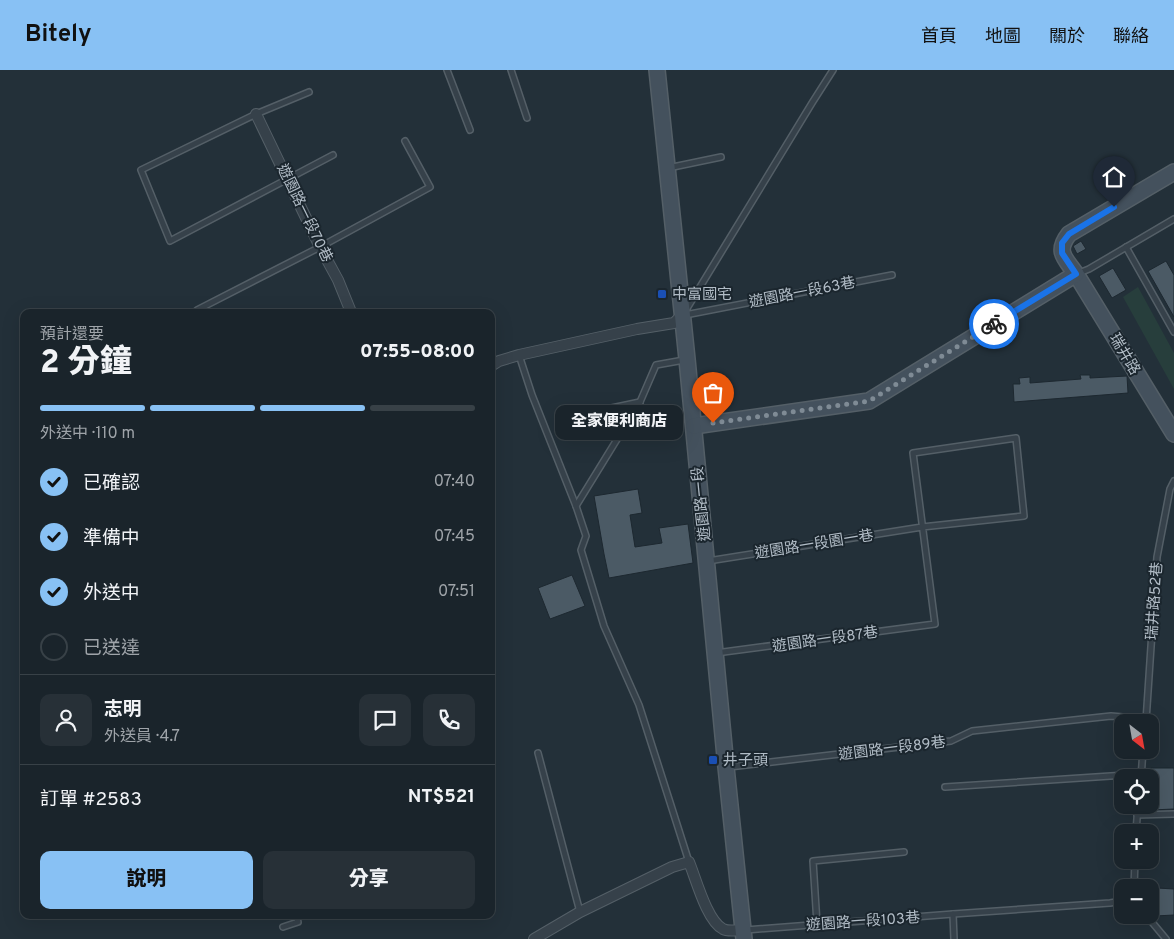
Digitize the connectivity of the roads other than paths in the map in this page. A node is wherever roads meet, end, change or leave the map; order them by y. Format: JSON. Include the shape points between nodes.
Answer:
{"nodes":[{"id":1,"x":447,"y":70,"type":"edge"},
{"id":2,"x":511,"y":70,"type":"edge"},
{"id":3,"x":657,"y":70,"type":"edge"},
{"id":4,"x":833,"y":70,"type":"edge"},
{"id":5,"x":309,"y":92,"type":"dead end"},
{"id":6,"x":256,"y":114,"type":"junction"},
{"id":7,"x":527,"y":118,"type":"dead end"},
{"id":8,"x":470,"y":130,"type":"dead end"},
{"id":9,"x":404,"y":140,"type":"dead end"},
{"id":10,"x":333,"y":155,"type":"dead end"},
{"id":11,"x":721,"y":157,"type":"dead end"},
{"id":12,"x":668,"y":168,"type":"junction"},
{"id":13,"x":1174,"y":172,"type":"edge"},
{"id":14,"x":288,"y":179,"type":"junction"},
{"id":15,"x":1174,"y":219,"type":"edge"},
{"id":16,"x":320,"y":246,"type":"junction"},
{"id":17,"x":1126,"y":247,"type":"junction"},
{"id":18,"x":1076,"y":274,"type":"junction"},
{"id":19,"x":892,"y":275,"type":"dead end"},
{"id":20,"x":199,"y":309,"type":"edge"},
{"id":21,"x":350,"y":309,"type":"edge"},
{"id":22,"x":682,"y":315,"type":"junction"},
{"id":23,"x":1174,"y":332,"type":"edge"},
{"id":24,"x":519,"y":355,"type":"junction"},
{"id":25,"x":688,"y":360,"type":"junction"},
{"id":26,"x":495,"y":364,"type":"edge"},
{"id":27,"x":640,"y":402,"type":"junction"},
{"id":28,"x":588,"y":413,"type":"dead end"},
{"id":29,"x":694,"y":426,"type":"junction"},
{"id":30,"x":1174,"y":434,"type":"edge"},
{"id":31,"x":1174,"y":481,"type":"edge"},
{"id":32,"x":576,"y":506,"type":"junction"},
{"id":33,"x":922,"y":527,"type":"junction"},
{"id":34,"x":707,"y":561,"type":"junction"},
{"id":35,"x":716,"y":653,"type":"junction"},
{"id":36,"x":1146,"y":714,"type":"edge"},
{"id":37,"x":1114,"y":717,"type":"edge"},
{"id":38,"x":538,"y":753,"type":"dead end"},
{"id":39,"x":726,"y":767,"type":"junction"},
{"id":40,"x":1114,"y":778,"type":"edge"},
{"id":41,"x":945,"y":787,"type":"dead end"},
{"id":42,"x":1174,"y":814,"type":"edge"},
{"id":43,"x":1137,"y":815,"type":"joint"},
{"id":44,"x":1136,"y":824,"type":"edge"},
{"id":45,"x":904,"y":852,"type":"dead end"},
{"id":46,"x":690,"y":862,"type":"junction"},
{"id":47,"x":1114,"y":902,"type":"edge"},
{"id":48,"x":580,"y":912,"type":"junction"},
{"id":49,"x":953,"y":914,"type":"junction"},
{"id":50,"x":297,"y":919,"type":"edge"},
{"id":51,"x":817,"y":924,"type":"junction"},
{"id":52,"x":1154,"y":924,"type":"edge"},
{"id":53,"x":283,"y":928,"type":"dead end"},
{"id":54,"x":743,"y":934,"type":"edge"},
{"id":55,"x":534,"y":939,"type":"edge"},
{"id":56,"x":954,"y":939,"type":"edge"},
{"id":57,"x":1166,"y":939,"type":"edge"}],
"edges":[{"from":1,"to":8,"type":"lane"},
{"from":2,"to":7,"type":"lane"},
{"from":3,"to":12,"type":"street","name":"遊園路一段"},
{"from":4,"to":22,"type":"lane"},
{"from":5,"to":6,"type":"lane"},
{"from":6,"to":14,"type":"street","name":"遊園路一段70巷"},
{"from":6,"to":14,"type":"lane","via":[[141,170],[170,241]]},
{"from":9,"to":16,"type":"lane","via":[[430,186]]},
{"from":10,"to":14,"type":"lane"},
{"from":11,"to":12,"type":"lane"},
{"from":12,"to":22,"type":"street","name":"遊園路一段"},
{"from":13,"to":18,"type":"street","name":"瑞井路","via":[[1069,234],[1062,243],[1062,253]]},
{"from":14,"to":16,"type":"street","name":"遊園路一段70巷"},
{"from":15,"to":17,"type":"lane"},
{"from":16,"to":20,"type":"lane"},
{"from":16,"to":21,"type":"street","name":"遊園路一段70巷"},
{"from":17,"to":18,"type":"lane"},
{"from":17,"to":23,"type":"lane"},
{"from":18,"to":29,"type":"street","via":[[869,401]]},
{"from":18,"to":30,"type":"street","name":"瑞井路"},
{"from":19,"to":22,"type":"lane","name":"遊園路一段63巷"},
{"from":22,"to":24,"type":"street","via":[[674,323],[637,328]]},
{"from":22,"to":25,"type":"street","name":"遊園路一段"},
{"from":24,"to":26,"type":"street"},
{"from":24,"to":32,"type":"lane"},
{"from":25,"to":27,"type":"lane","via":[[656,366]]},
{"from":25,"to":29,"type":"street","name":"遊園路一段"},
{"from":27,"to":28,"type":"lane"},
{"from":27,"to":32,"type":"lane"},
{"from":29,"to":34,"type":"street","name":"遊園路一段"},
{"from":31,"to":36,"type":"lane","name":"瑞井路52巷","via":[[1157,557]]},
{"from":32,"to":46,"type":"lane","via":[[586,536],[581,550],[604,626],[638,705]]},
{"from":33,"to":33,"type":"lane","name":"遊園路一段園一巷","via":[[1024,516],[1016,438],[913,454]]},
{"from":33,"to":34,"type":"lane","name":"遊園路一段園一巷"},
{"from":33,"to":35,"type":"lane","name":"遊園路一段87巷","via":[[935,624]]},
{"from":34,"to":35,"type":"street","name":"遊園路一段"},
{"from":35,"to":39,"type":"street","name":"遊園路一段"},
{"from":37,"to":39,"type":"lane","name":"遊園路一段89巷","via":[[972,731],[951,741]]},
{"from":38,"to":48,"type":"lane"},
{"from":39,"to":54,"type":"street","name":"遊園路一段"},
{"from":40,"to":41,"type":"lane"},
{"from":42,"to":43,"type":"lane"},
{"from":43,"to":44,"type":"lane"},
{"from":45,"to":51,"type":"lane","via":[[813,861]]},
{"from":46,"to":48,"type":"street","via":[[672,867]]},
{"from":46,"to":54,"type":"street","via":[[714,922],[724,930]]},
{"from":47,"to":49,"type":"lane","name":"遊園路一段103巷"},
{"from":48,"to":55,"type":"street"},
{"from":49,"to":51,"type":"lane","name":"遊園路一段103巷"},
{"from":49,"to":56,"type":"lane"},
{"from":50,"to":53,"type":"lane","via":[[298,922]]},
{"from":51,"to":54,"type":"lane","name":"遊園路一段103巷"},
{"from":52,"to":57,"type":"lane"}]}
